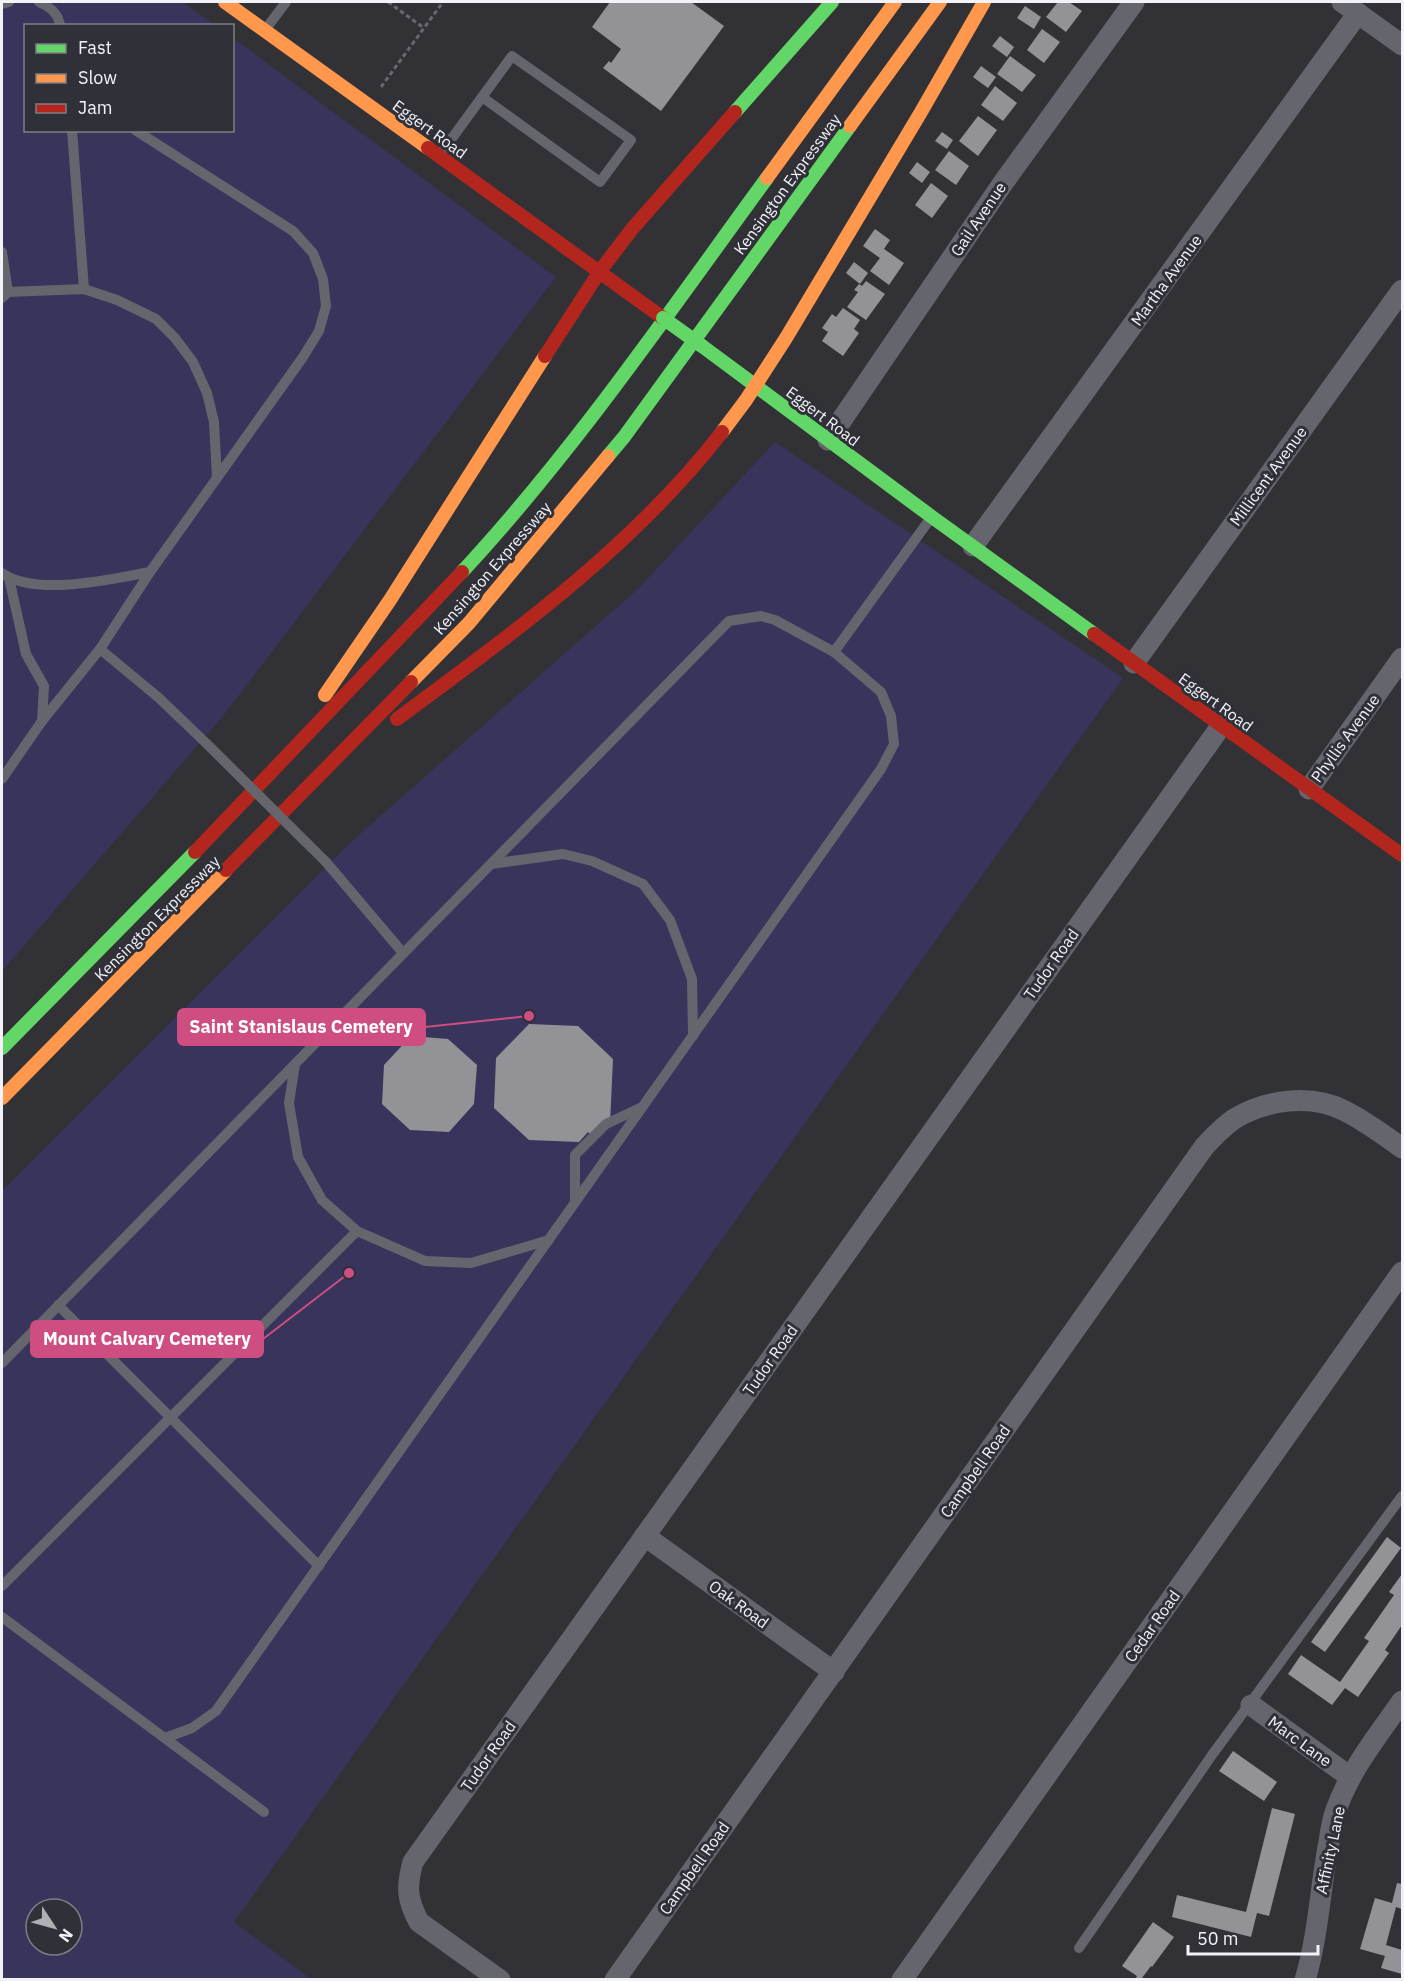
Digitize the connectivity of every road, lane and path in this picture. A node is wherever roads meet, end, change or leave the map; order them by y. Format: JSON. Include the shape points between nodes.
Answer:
{"nodes":[{"id":1,"x":9,"y":2,"type":"edge"},
{"id":2,"x":39,"y":2,"type":"edge"},
{"id":3,"x":225,"y":2,"type":"edge"},
{"id":4,"x":286,"y":2,"type":"edge"},
{"id":5,"x":388,"y":2,"type":"edge"},
{"id":6,"x":443,"y":2,"type":"edge"},
{"id":7,"x":831,"y":2,"type":"edge"},
{"id":8,"x":895,"y":2,"type":"edge"},
{"id":9,"x":940,"y":2,"type":"edge"},
{"id":10,"x":984,"y":2,"type":"edge"},
{"id":11,"x":1134,"y":2,"type":"edge"},
{"id":12,"x":2,"y":4,"type":"edge"},
{"id":13,"x":1354,"y":5,"type":"edge"},
{"id":14,"x":60,"y":24,"type":"edge"},
{"id":15,"x":424,"y":28,"type":"junction"},
{"id":16,"x":265,"y":31,"type":"junction"},
{"id":17,"x":1402,"y":45,"type":"edge"},
{"id":18,"x":482,"y":97,"type":"junction"},
{"id":19,"x":368,"y":105,"type":"junction"},
{"id":20,"x":72,"y":132,"type":"edge"},
{"id":21,"x":138,"y":132,"type":"edge"},
{"id":22,"x":439,"y":156,"type":"junction"},
{"id":23,"x":2,"y":252,"type":"edge"},
{"id":24,"x":600,"y":271,"type":"junction"},
{"id":25,"x":84,"y":289,"type":"junction"},
{"id":26,"x":1402,"y":290,"type":"edge"},
{"id":27,"x":5,"y":295,"type":"edge"},
{"id":28,"x":753,"y":384,"type":"junction"},
{"id":29,"x":828,"y":440,"type":"junction"},
{"id":30,"x":216,"y":478,"type":"junction"},
{"id":31,"x":932,"y":517,"type":"junction"},
{"id":32,"x":973,"y":546,"type":"junction"},
{"id":33,"x":150,"y":572,"type":"junction"},
{"id":34,"x":5,"y":575,"type":"edge"},
{"id":35,"x":100,"y":649,"type":"junction"},
{"id":36,"x":834,"y":652,"type":"junction"},
{"id":37,"x":1402,"y":658,"type":"edge"},
{"id":38,"x":1134,"y":663,"type":"junction"},
{"id":39,"x":42,"y":721,"type":"junction"},
{"id":40,"x":1221,"y":726,"type":"junction"},
{"id":41,"x":269,"y":776,"type":"junction"},
{"id":42,"x":2,"y":779,"type":"edge"},
{"id":43,"x":316,"y":779,"type":"junction"},
{"id":44,"x":1309,"y":789,"type":"junction"},
{"id":45,"x":1402,"y":855,"type":"edge"},
{"id":46,"x":490,"y":864,"type":"junction"},
{"id":47,"x":403,"y":953,"type":"junction"},
{"id":48,"x":693,"y":1036,"type":"junction"},
{"id":49,"x":2,"y":1048,"type":"edge"},
{"id":50,"x":295,"y":1064,"type":"junction"},
{"id":51,"x":2,"y":1098,"type":"edge"},
{"id":52,"x":642,"y":1107,"type":"junction"},
{"id":53,"x":1402,"y":1148,"type":"edge"},
{"id":54,"x":575,"y":1203,"type":"junction"},
{"id":55,"x":357,"y":1231,"type":"junction"},
{"id":56,"x":549,"y":1240,"type":"junction"},
{"id":57,"x":1402,"y":1272,"type":"edge"},
{"id":58,"x":58,"y":1305,"type":"junction"},
{"id":59,"x":2,"y":1363,"type":"edge"},
{"id":60,"x":170,"y":1418,"type":"junction"},
{"id":61,"x":1402,"y":1496,"type":"edge"},
{"id":62,"x":645,"y":1536,"type":"junction"},
{"id":63,"x":319,"y":1566,"type":"junction"},
{"id":64,"x":2,"y":1586,"type":"edge"},
{"id":65,"x":2,"y":1617,"type":"edge"},
{"id":66,"x":834,"y":1672,"type":"junction"},
{"id":67,"x":1402,"y":1701,"type":"edge"},
{"id":68,"x":1251,"y":1705,"type":"junction"},
{"id":69,"x":165,"y":1738,"type":"junction"},
{"id":70,"x":1350,"y":1777,"type":"junction"},
{"id":71,"x":264,"y":1812,"type":"dead end"},
{"id":72,"x":1079,"y":1948,"type":"dead end"},
{"id":73,"x":500,"y":1980,"type":"edge"},
{"id":74,"x":615,"y":1980,"type":"edge"},
{"id":75,"x":902,"y":1980,"type":"edge"},
{"id":76,"x":1305,"y":1980,"type":"edge"}],
"edges":[{"from":1,"to":12,"type":"lane"},
{"from":2,"to":14,"type":"lane","via":[[53,11]]},
{"from":3,"to":16,"type":"main road","name":"Eggert Road"},
{"from":4,"to":16,"type":"lane"},
{"from":5,"to":15,"type":"path"},
{"from":6,"to":15,"type":"path"},
{"from":7,"to":24,"type":"main road","via":[[632,229]]},
{"from":8,"to":41,"type":"main road","name":"Kensington Expressway","via":[[570,447],[403,637]]},
{"from":9,"to":43,"type":"main road","name":"Kensington Expressway","via":[[624,436],[468,623]]},
{"from":10,"to":28,"type":"main road","via":[[921,112]]},
{"from":11,"to":29,"type":"street","name":"Gail Avenue","via":[[1003,183]]},
{"from":13,"to":17,"type":"street"},
{"from":13,"to":32,"type":"street","name":"Martha Avenue"},
{"from":15,"to":19,"type":"path"},
{"from":16,"to":19,"type":"main road","name":"Eggert Road"},
{"from":18,"to":18,"type":"lane","via":[[512,56],[632,140],[600,182]]},
{"from":18,"to":22,"type":"lane"},
{"from":19,"to":22,"type":"main road","name":"Eggert Road"},
{"from":20,"to":25,"type":"lane"},
{"from":21,"to":30,"type":"lane","via":[[292,231],[313,253],[323,279],[326,306],[319,331]]},
{"from":22,"to":24,"type":"main road","name":"Eggert Road"},
{"from":23,"to":27,"type":"lane"},
{"from":24,"to":28,"type":"main road","name":"Eggert Road","bridge":true},
{"from":24,"to":41,"type":"main road","via":[[390,600]]},
{"from":25,"to":27,"type":"lane"},
{"from":25,"to":30,"type":"lane","via":[[156,320],[193,362],[214,422]]},
{"from":26,"to":38,"type":"street","name":"Millicent Avenue"},
{"from":28,"to":29,"type":"main road","name":"Eggert Road"},
{"from":28,"to":43,"type":"main road","via":[[697,462],[636,526],[507,638]]},
{"from":29,"to":31,"type":"main road","name":"Eggert Road"},
{"from":30,"to":33,"type":"lane"},
{"from":31,"to":32,"type":"main road","name":"Eggert Road"},
{"from":31,"to":36,"type":"lane"},
{"from":32,"to":38,"type":"main road","name":"Eggert Road"},
{"from":33,"to":34,"type":"lane","via":[[87,583],[44,585]]},
{"from":33,"to":35,"type":"lane"},
{"from":34,"to":39,"type":"lane","via":[[26,654],[44,686]]},
{"from":35,"to":39,"type":"lane"},
{"from":35,"to":47,"type":"lane","bridge":true,"via":[[159,698],[326,862]]},
{"from":36,"to":46,"type":"lane","via":[[775,620],[761,616],[729,621]]},
{"from":36,"to":48,"type":"lane","via":[[881,692],[891,716],[894,744],[882,769]]},
{"from":37,"to":44,"type":"street","name":"Phyllis Avenue"},
{"from":38,"to":40,"type":"main road","name":"Eggert Road"},
{"from":39,"to":42,"type":"lane"},
{"from":40,"to":44,"type":"main road","name":"Eggert Road"},
{"from":40,"to":62,"type":"street","name":"Tudor Road"},
{"from":41,"to":49,"type":"main road","name":"Kensington Expressway"},
{"from":43,"to":51,"type":"main road","name":"Kensington Expressway"},
{"from":44,"to":45,"type":"main road","name":"Eggert Road"},
{"from":46,"to":47,"type":"lane"},
{"from":46,"to":48,"type":"lane","via":[[563,854],[592,861],[643,884],[670,920],[692,979]]},
{"from":47,"to":50,"type":"lane"},
{"from":48,"to":52,"type":"lane"},
{"from":50,"to":55,"type":"lane","via":[[289,1102],[298,1157],[322,1200]]},
{"from":50,"to":58,"type":"lane"},
{"from":52,"to":54,"type":"lane"},
{"from":52,"to":54,"type":"lane","via":[[606,1124],[575,1155]]},
{"from":53,"to":66,"type":"street","name":"Campbell Road","via":[[1344,1110],[1317,1102],[1274,1103],[1255,1109],[1218,1132]]},
{"from":54,"to":56,"type":"lane"},
{"from":55,"to":56,"type":"lane","via":[[425,1261],[471,1263]]},
{"from":55,"to":60,"type":"lane"},
{"from":56,"to":63,"type":"lane"},
{"from":57,"to":75,"type":"street","name":"Cedar Road"},
{"from":58,"to":59,"type":"lane"},
{"from":58,"to":60,"type":"lane"},
{"from":60,"to":63,"type":"lane"},
{"from":60,"to":64,"type":"lane"},
{"from":61,"to":68,"type":"lane"},
{"from":62,"to":66,"type":"street","name":"Oak Road"},
{"from":62,"to":73,"type":"street","name":"Tudor Road","via":[[413,1862],[408,1893],[419,1922]]},
{"from":63,"to":69,"type":"lane","via":[[216,1712],[192,1728]]},
{"from":65,"to":69,"type":"lane"},
{"from":66,"to":74,"type":"street","name":"Campbell Road"},
{"from":67,"to":70,"type":"street","name":"Affinity Lane"},
{"from":68,"to":70,"type":"street","name":"Marc Lane"},
{"from":68,"to":72,"type":"lane"},
{"from":69,"to":71,"type":"lane"},
{"from":70,"to":76,"type":"street","name":"Affinity Lane","via":[[1333,1818]]}]}
